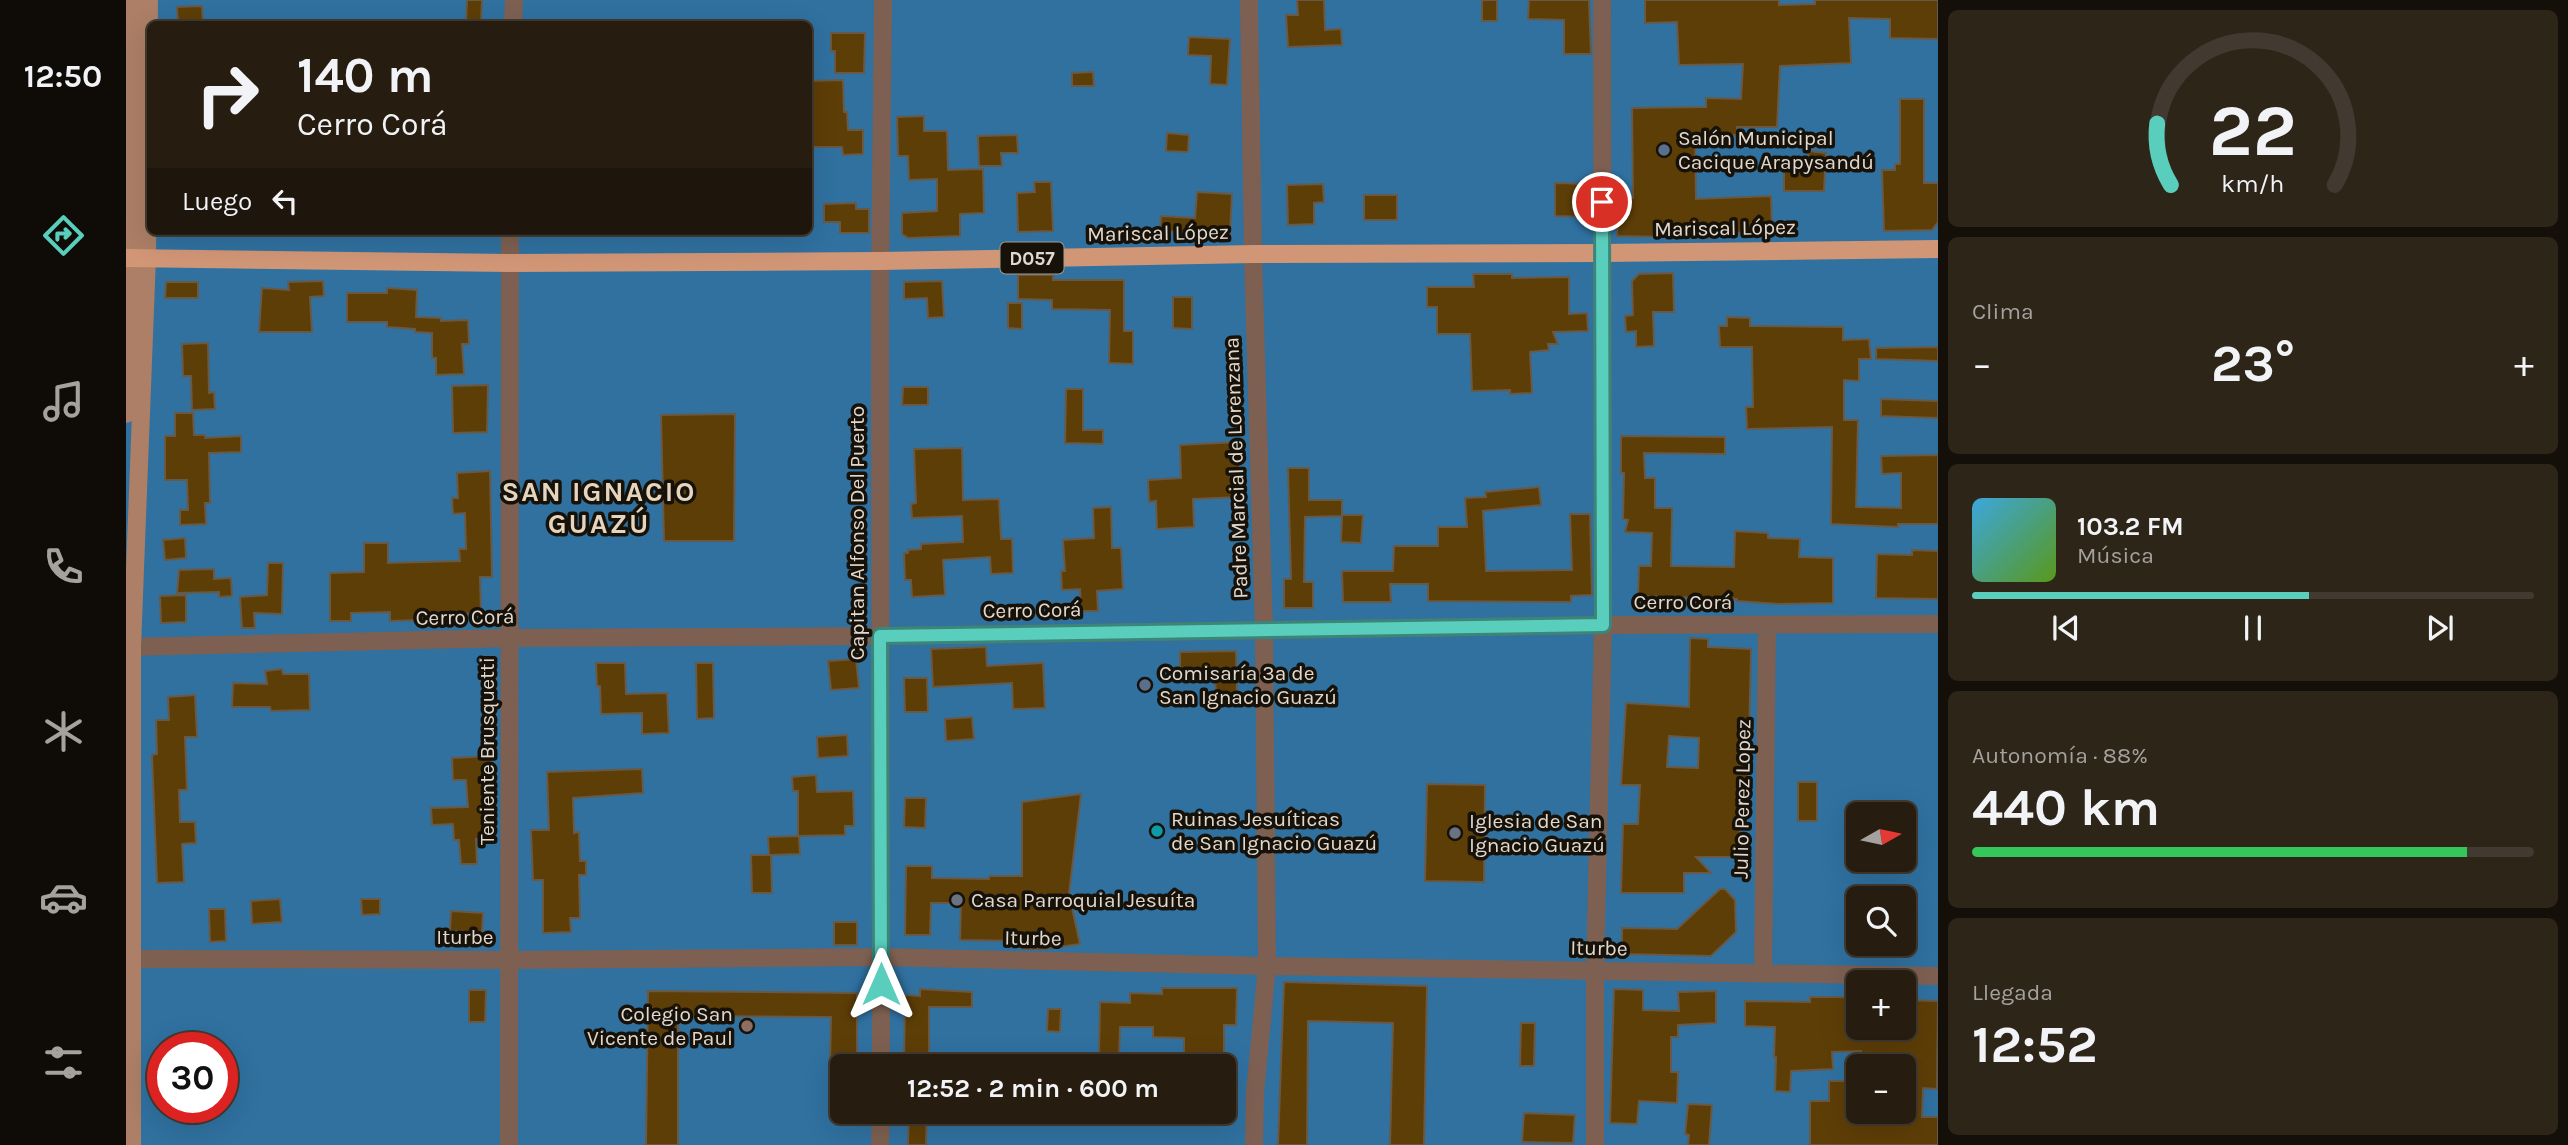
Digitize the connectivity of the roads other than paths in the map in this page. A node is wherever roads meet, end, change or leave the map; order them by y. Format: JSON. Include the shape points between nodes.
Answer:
{"nodes":[{"id":1,"x":131,"y":0,"type":"edge"},
{"id":2,"x":149,"y":0,"type":"edge"},
{"id":3,"x":514,"y":0,"type":"edge"},
{"id":4,"x":883,"y":0,"type":"edge"},
{"id":5,"x":1249,"y":0,"type":"edge"},
{"id":6,"x":1602,"y":0,"type":"edge"},
{"id":7,"x":148,"y":21,"type":"edge"},
{"id":8,"x":513,"y":21,"type":"edge"},
{"id":9,"x":147,"y":37,"type":"edge"},
{"id":10,"x":510,"y":235,"type":"edge"},
{"id":11,"x":1938,"y":249,"type":"edge"},
{"id":12,"x":1602,"y":253,"type":"junction"},
{"id":13,"x":1253,"y":254,"type":"junction"},
{"id":14,"x":135,"y":257,"type":"edge"},
{"id":15,"x":880,"y":261,"type":"junction"},
{"id":16,"x":510,"y":263,"type":"junction"},
{"id":17,"x":126,"y":414,"type":"edge"},
{"id":18,"x":1938,"y":624,"type":"edge"},
{"id":19,"x":1603,"y":625,"type":"junction"},
{"id":20,"x":1766,"y":625,"type":"junction"},
{"id":21,"x":1264,"y":629,"type":"junction"},
{"id":22,"x":880,"y":636,"type":"junction"},
{"id":23,"x":510,"y":638,"type":"junction"},
{"id":24,"x":129,"y":647,"type":"edge"},
{"id":25,"x":882,"y":957,"type":"junction"},
{"id":26,"x":128,"y":959,"type":"edge"},
{"id":27,"x":509,"y":960,"type":"junction"},
{"id":28,"x":1267,"y":967,"type":"junction"},
{"id":29,"x":1595,"y":971,"type":"junction"},
{"id":30,"x":1763,"y":973,"type":"junction"},
{"id":31,"x":1938,"y":976,"type":"edge"},
{"id":32,"x":881,"y":1054,"type":"edge"},
{"id":33,"x":881,"y":1124,"type":"edge"},
{"id":34,"x":132,"y":1145,"type":"edge"},
{"id":35,"x":509,"y":1145,"type":"edge"},
{"id":36,"x":880,"y":1145,"type":"edge"},
{"id":37,"x":1254,"y":1145,"type":"edge"},
{"id":38,"x":1595,"y":1145,"type":"edge"}],
"edges":[{"from":1,"to":14,"type":"street"},
{"from":2,"to":7,"type":"street"},
{"from":3,"to":8,"type":"street"},
{"from":4,"to":15,"type":"street","name":"Capitan Alfonso Del Puerto"},
{"from":5,"to":13,"type":"street","name":"Padre Marcial de Lorenzana"},
{"from":6,"to":12,"type":"street"},
{"from":9,"to":14,"type":"street"},
{"from":10,"to":16,"type":"street","name":"Teniente Brusquetti"},
{"from":11,"to":12,"type":"main road","name":"Mariscal López","number":"D057"},
{"from":12,"to":13,"type":"main road","name":"Mariscal López","number":"D057"},
{"from":12,"to":19,"type":"street"},
{"from":13,"to":15,"type":"main road","name":"Mariscal López","number":"D057"},
{"from":13,"to":21,"type":"street","name":"Padre Marcial de Lorenzana"},
{"from":14,"to":16,"type":"main road","name":"Mariscal López","number":"D057"},
{"from":14,"to":17,"type":"street"},
{"from":14,"to":24,"type":"street"},
{"from":15,"to":16,"type":"main road","name":"Mariscal López","number":"D057"},
{"from":15,"to":22,"type":"street","name":"Capitan Alfonso Del Puerto"},
{"from":16,"to":23,"type":"street","name":"Teniente Brusquetti"},
{"from":18,"to":20,"type":"street","name":"Cerro Corá"},
{"from":19,"to":20,"type":"street","name":"Cerro Corá"},
{"from":19,"to":21,"type":"street","name":"Cerro Corá"},
{"from":19,"to":29,"type":"street"},
{"from":20,"to":30,"type":"street","name":"Julio Perez Lopez"},
{"from":21,"to":22,"type":"street","name":"Cerro Corá"},
{"from":21,"to":28,"type":"street","name":"Padre Marcial de Lorenzana"},
{"from":22,"to":23,"type":"street","name":"Cerro Corá"},
{"from":22,"to":25,"type":"street","name":"Capitan Alfonso Del Puerto"},
{"from":23,"to":24,"type":"street","name":"Cerro Corá"},
{"from":23,"to":27,"type":"street","name":"Teniente Brusquetti"},
{"from":24,"to":26,"type":"street"},
{"from":25,"to":27,"type":"street","name":"Iturbe"},
{"from":25,"to":28,"type":"street","name":"Iturbe"},
{"from":25,"to":32,"type":"street","name":"Capitan Alfonso Del Puerto"},
{"from":26,"to":27,"type":"street","name":"Iturbe"},
{"from":26,"to":34,"type":"street"},
{"from":27,"to":35,"type":"street","name":"Teniente Brusquetti"},
{"from":28,"to":29,"type":"street","name":"Iturbe"},
{"from":28,"to":37,"type":"street","name":"Padre Marcial de Lorenzana"},
{"from":29,"to":30,"type":"street","name":"Iturbe"},
{"from":29,"to":38,"type":"street"},
{"from":30,"to":31,"type":"street","name":"Iturbe"},
{"from":33,"to":36,"type":"street"}]}
